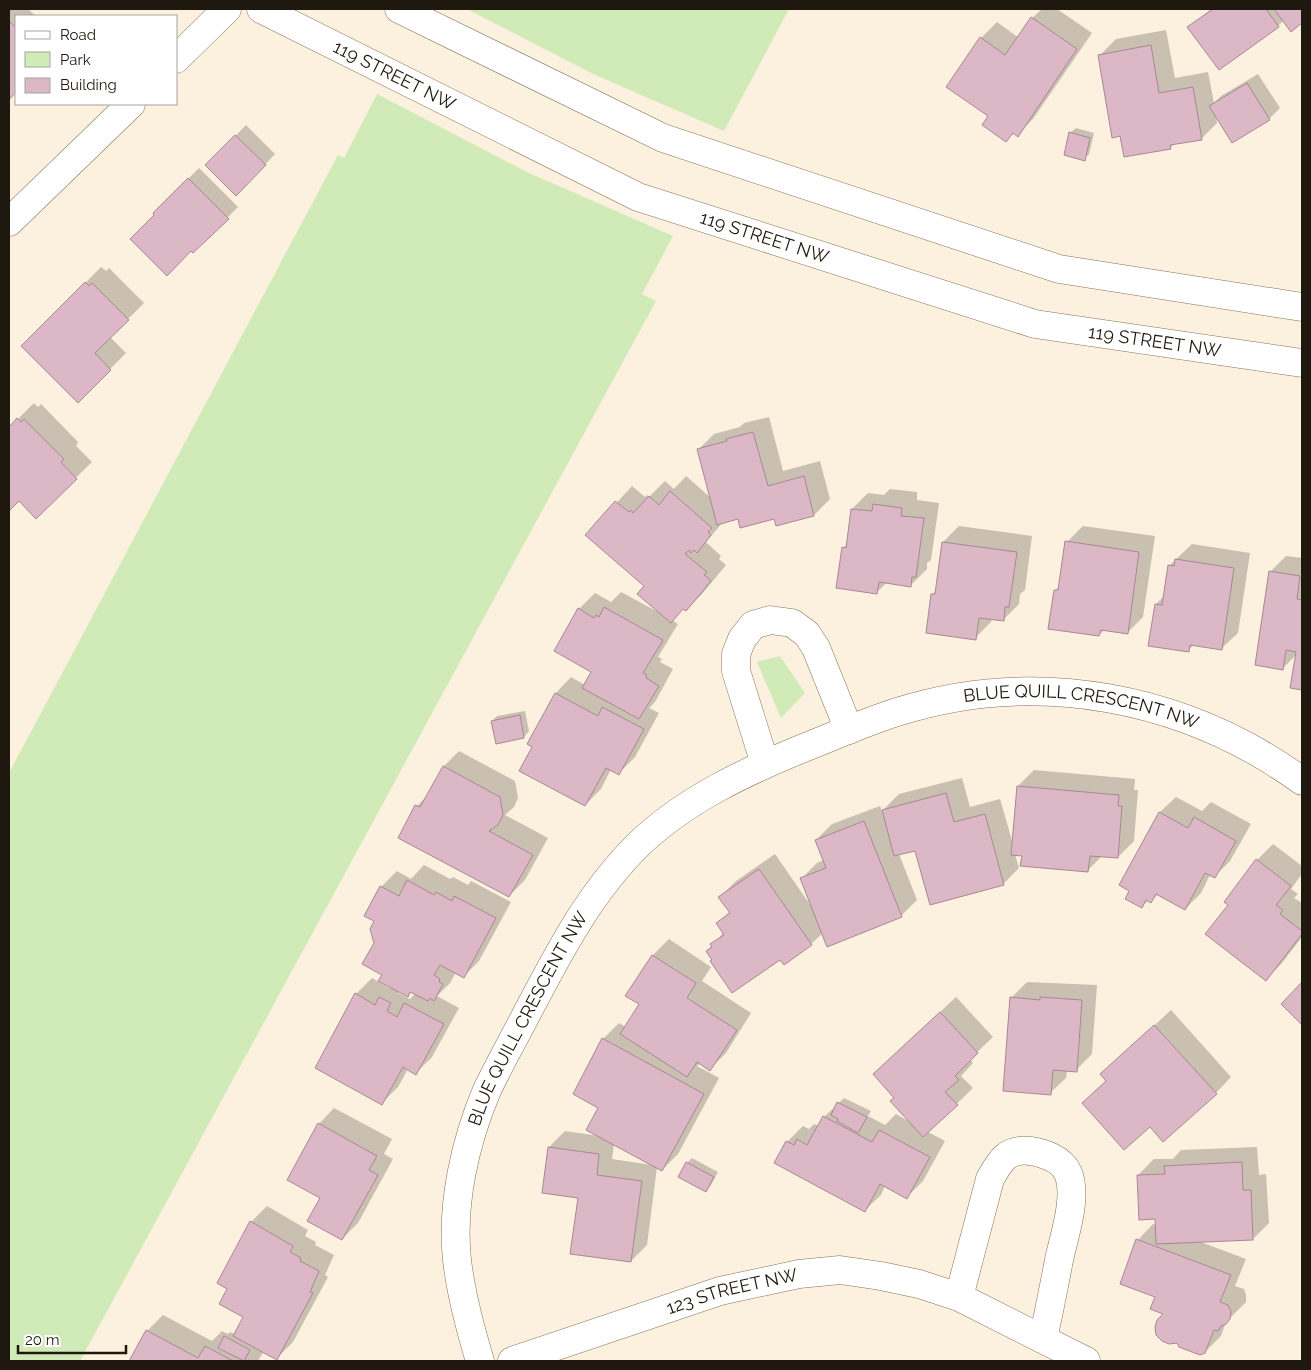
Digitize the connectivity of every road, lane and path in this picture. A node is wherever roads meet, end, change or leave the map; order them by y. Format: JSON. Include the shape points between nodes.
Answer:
{"nodes":[{"id":1,"x":227,"y":9,"type":"edge"},
{"id":2,"x":261,"y":9,"type":"edge"},
{"id":3,"x":400,"y":9,"type":"edge"},
{"id":4,"x":178,"y":57,"type":"edge"},
{"id":5,"x":129,"y":105,"type":"edge"},
{"id":6,"x":9,"y":222,"type":"edge"},
{"id":7,"x":1302,"y":307,"type":"edge"},
{"id":8,"x":1302,"y":363,"type":"edge"},
{"id":9,"x":849,"y":730,"type":"junction"},
{"id":10,"x":766,"y":764,"type":"junction"},
{"id":11,"x":1302,"y":781,"type":"edge"},
{"id":12,"x":959,"y":1297,"type":"junction"},
{"id":13,"x":1043,"y":1338,"type":"junction"},
{"id":14,"x":480,"y":1361,"type":"edge"},
{"id":15,"x":512,"y":1361,"type":"edge"},
{"id":16,"x":1086,"y":1361,"type":"edge"}],
"edges":[{"from":1,"to":4,"type":"street"},
{"from":2,"to":8,"type":"street","name":"119 STREET NW","via":[[638,197],[1035,324]]},
{"from":3,"to":7,"type":"street","via":[[663,138],[701,151],[1059,269]]},
{"from":5,"to":6,"type":"street"},
{"from":9,"to":10,"type":"street","name":"BLUE QUILL CRESCENT NW"},
{"from":9,"to":10,"type":"street","via":[[816,648],[807,634],[792,624],[770,620],[753,625],[736,654],[736,671]]},
{"from":9,"to":11,"type":"street","name":"BLUE QUILL CRESCENT NW","via":[[897,712],[970,696],[1014,691],[1104,696],[1204,726],[1265,756]]},
{"from":10,"to":14,"type":"street","name":"BLUE QUILL CRESCENT NW","via":[[735,778],[673,816],[641,842],[610,875],[563,944],[487,1091],[464,1163],[456,1228],[461,1290]]},
{"from":12,"to":13,"type":"street","name":"123 STREET NW"},
{"from":12,"to":13,"type":"street","via":[[990,1179],[1010,1153],[1024,1150],[1043,1153],[1067,1171],[1071,1183],[1070,1207]]},
{"from":12,"to":15,"type":"street","name":"123 STREET NW","via":[[919,1284],[840,1270],[799,1274],[720,1291]]},
{"from":13,"to":16,"type":"street","name":"123 STREET NW"}]}
